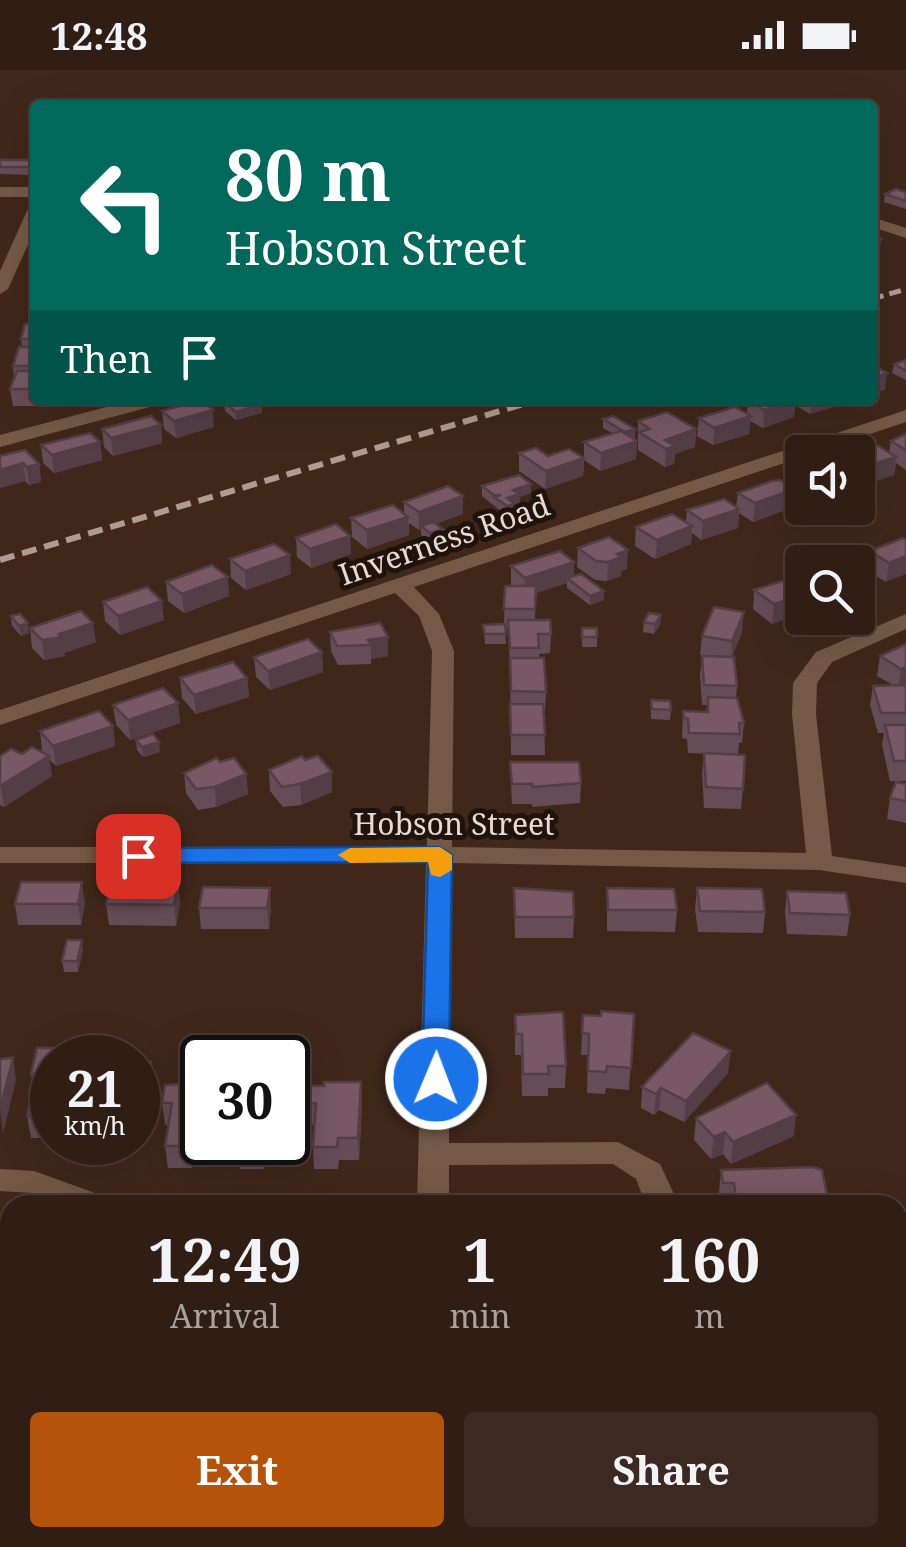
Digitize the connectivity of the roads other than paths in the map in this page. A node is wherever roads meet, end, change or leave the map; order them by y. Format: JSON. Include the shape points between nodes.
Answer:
{"nodes":[{"id":1,"x":0,"y":192,"type":"edge"},
{"id":2,"x":30,"y":192,"type":"edge"},
{"id":3,"x":30,"y":222,"type":"edge"},
{"id":4,"x":878,"y":224,"type":"edge"},
{"id":5,"x":906,"y":234,"type":"edge"},
{"id":6,"x":0,"y":290,"type":"edge"},
{"id":7,"x":135,"y":405,"type":"edge"},
{"id":8,"x":906,"y":416,"type":"edge"},
{"id":9,"x":0,"y":441,"type":"edge"},
{"id":10,"x":399,"y":586,"type":"junction"},
{"id":11,"x":906,"y":621,"type":"edge"},
{"id":12,"x":0,"y":718,"type":"edge"},
{"id":13,"x":0,"y":855,"type":"edge"},
{"id":14,"x":440,"y":855,"type":"junction"},
{"id":15,"x":819,"y":862,"type":"junction"},
{"id":16,"x":906,"y":875,"type":"edge"},
{"id":17,"x":434,"y":1154,"type":"junction"},
{"id":18,"x":0,"y":1180,"type":"edge"},
{"id":19,"x":68,"y":1195,"type":"edge"},
{"id":20,"x":433,"y":1195,"type":"edge"},
{"id":21,"x":658,"y":1195,"type":"edge"}],
"edges":[{"from":1,"to":2,"type":"street"},
{"from":3,"to":6,"type":"street"},
{"from":4,"to":5,"type":"street"},
{"from":7,"to":9,"type":"street"},
{"from":8,"to":10,"type":"street","name":"Inverness Road"},
{"from":10,"to":12,"type":"street","name":"Inverness Road"},
{"from":10,"to":14,"type":"street","via":[[428,610],[443,651]]},
{"from":11,"to":15,"type":"street","via":[[824,657],[804,682]]},
{"from":13,"to":14,"type":"street","name":"Hobson Street"},
{"from":14,"to":15,"type":"street","name":"Hobson Street"},
{"from":14,"to":17,"type":"street"},
{"from":15,"to":16,"type":"street","name":"Hobson Street"},
{"from":17,"to":20,"type":"street"},
{"from":17,"to":21,"type":"street","via":[[618,1153],[649,1172]]},
{"from":18,"to":19,"type":"street","via":[[34,1182]]}]}
